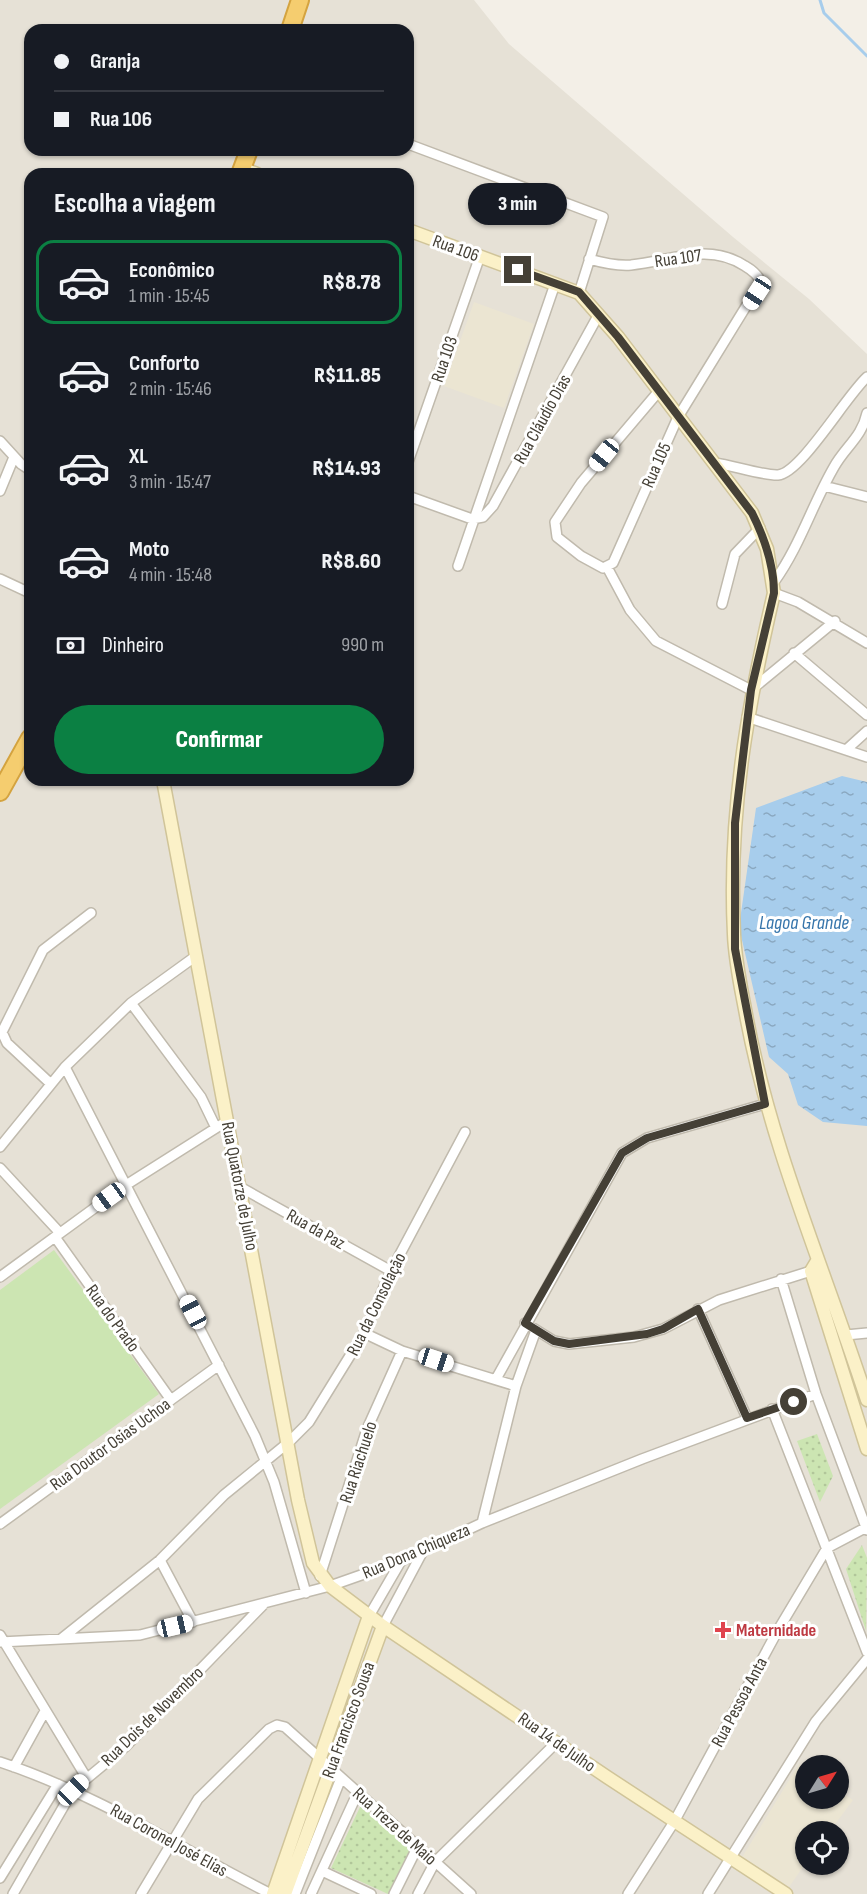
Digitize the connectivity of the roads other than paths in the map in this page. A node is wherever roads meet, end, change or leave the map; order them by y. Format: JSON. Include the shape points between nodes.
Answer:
{"nodes":[{"id":1,"x":300,"y":0,"type":"edge"},
{"id":2,"x":292,"y":24,"type":"edge"},
{"id":3,"x":414,"y":146,"type":"edge"},
{"id":4,"x":414,"y":232,"type":"edge"},
{"id":5,"x":480,"y":256,"type":"junction"},
{"id":6,"x":589,"y":259,"type":"junction"},
{"id":7,"x":760,"y":279,"type":"joint"},
{"id":8,"x":555,"y":284,"type":"junction"},
{"id":9,"x":579,"y":292,"type":"junction"},
{"id":10,"x":599,"y":314,"type":"junction"},
{"id":11,"x":864,"y":383,"type":"edge"},
{"id":12,"x":659,"y":391,"type":"junction"},
{"id":13,"x":867,"y":413,"type":"edge"},
{"id":14,"x":678,"y":417,"type":"junction"},
{"id":15,"x":0,"y":441,"type":"edge"},
{"id":16,"x":414,"y":445,"type":"edge"},
{"id":17,"x":14,"y":457,"type":"junction"},
{"id":18,"x":715,"y":463,"type":"junction"},
{"id":19,"x":24,"y":465,"type":"edge"},
{"id":20,"x":824,"y":486,"type":"junction"},
{"id":21,"x":0,"y":491,"type":"edge"},
{"id":22,"x":867,"y":497,"type":"edge"},
{"id":23,"x":414,"y":498,"type":"edge"},
{"id":24,"x":476,"y":519,"type":"junction"},
{"id":25,"x":760,"y":528,"type":"junction"},
{"id":26,"x":610,"y":565,"type":"junction"},
{"id":27,"x":458,"y":566,"type":"dead end"},
{"id":28,"x":0,"y":579,"type":"edge"},
{"id":29,"x":774,"y":588,"type":"junction"},
{"id":30,"x":24,"y":590,"type":"edge"},
{"id":31,"x":722,"y":604,"type":"dead end"},
{"id":32,"x":835,"y":621,"type":"junction"},
{"id":33,"x":867,"y":643,"type":"edge"},
{"id":34,"x":794,"y":653,"type":"junction"},
{"id":35,"x":751,"y":690,"type":"junction"},
{"id":36,"x":867,"y":714,"type":"edge"},
{"id":37,"x":747,"y":717,"type":"junction"},
{"id":38,"x":867,"y":731,"type":"edge"},
{"id":39,"x":24,"y":749,"type":"edge"},
{"id":40,"x":846,"y":750,"type":"junction"},
{"id":41,"x":867,"y":757,"type":"edge"},
{"id":42,"x":164,"y":786,"type":"edge"},
{"id":43,"x":0,"y":792,"type":"edge"},
{"id":44,"x":91,"y":913,"type":"dead end"},
{"id":45,"x":196,"y":956,"type":"junction"},
{"id":46,"x":131,"y":1003,"type":"junction"},
{"id":47,"x":1,"y":1037,"type":"edge"},
{"id":48,"x":66,"y":1067,"type":"junction"},
{"id":49,"x":51,"y":1084,"type":"junction"},
{"id":50,"x":765,"y":1104,"type":"junction"},
{"id":51,"x":221,"y":1125,"type":"junction"},
{"id":52,"x":465,"y":1132,"type":"dead end"},
{"id":53,"x":0,"y":1147,"type":"edge"},
{"id":54,"x":0,"y":1168,"type":"edge"},
{"id":55,"x":126,"y":1185,"type":"junction"},
{"id":56,"x":240,"y":1187,"type":"junction"},
{"id":57,"x":57,"y":1235,"type":"junction"},
{"id":58,"x":814,"y":1266,"type":"junction"},
{"id":59,"x":391,"y":1271,"type":"junction"},
{"id":60,"x":0,"y":1277,"type":"edge"},
{"id":61,"x":781,"y":1279,"type":"junction"},
{"id":62,"x":698,"y":1309,"type":"junction"},
{"id":63,"x":525,"y":1323,"type":"junction"},
{"id":64,"x":536,"y":1330,"type":"junction"},
{"id":65,"x":364,"y":1333,"type":"junction"},
{"id":66,"x":867,"y":1333,"type":"edge"},
{"id":67,"x":846,"y":1335,"type":"junction"},
{"id":68,"x":402,"y":1351,"type":"junction"},
{"id":69,"x":219,"y":1365,"type":"junction"},
{"id":70,"x":496,"y":1380,"type":"junction"},
{"id":71,"x":855,"y":1384,"type":"junction"},
{"id":72,"x":516,"y":1386,"type":"junction"},
{"id":73,"x":816,"y":1394,"type":"junction"},
{"id":74,"x":171,"y":1400,"type":"junction"},
{"id":75,"x":867,"y":1400,"type":"edge"},
{"id":76,"x":772,"y":1409,"type":"junction"},
{"id":77,"x":747,"y":1418,"type":"junction"},
{"id":78,"x":289,"y":1442,"type":"junction"},
{"id":79,"x":867,"y":1449,"type":"edge"},
{"id":80,"x":266,"y":1461,"type":"junction"},
{"id":81,"x":482,"y":1523,"type":"junction"},
{"id":82,"x":0,"y":1524,"type":"edge"},
{"id":83,"x":867,"y":1528,"type":"edge"},
{"id":84,"x":827,"y":1548,"type":"junction"},
{"id":85,"x":423,"y":1551,"type":"junction"},
{"id":86,"x":160,"y":1560,"type":"junction"},
{"id":87,"x":401,"y":1561,"type":"junction"},
{"id":88,"x":320,"y":1576,"type":"junction"},
{"id":89,"x":330,"y":1586,"type":"junction"},
{"id":90,"x":306,"y":1593,"type":"junction"},
{"id":91,"x":263,"y":1605,"type":"junction"},
{"id":92,"x":369,"y":1616,"type":"junction"},
{"id":93,"x":193,"y":1622,"type":"junction"},
{"id":94,"x":383,"y":1626,"type":"junction"},
{"id":95,"x":61,"y":1639,"type":"junction"},
{"id":96,"x":1,"y":1640,"type":"edge"},
{"id":97,"x":867,"y":1652,"type":"edge"},
{"id":98,"x":867,"y":1659,"type":"edge"},
{"id":99,"x":342,"y":1693,"type":"junction"},
{"id":100,"x":355,"y":1699,"type":"junction"},
{"id":101,"x":45,"y":1711,"type":"junction"},
{"id":102,"x":557,"y":1742,"type":"junction"},
{"id":103,"x":318,"y":1759,"type":"junction"},
{"id":104,"x":0,"y":1762,"type":"edge"},
{"id":105,"x":14,"y":1767,"type":"junction"},
{"id":106,"x":330,"y":1768,"type":"junction"},
{"id":107,"x":86,"y":1777,"type":"junction"},
{"id":108,"x":341,"y":1778,"type":"junction"},
{"id":109,"x":58,"y":1784,"type":"junction"},
{"id":110,"x":73,"y":1790,"type":"junction"},
{"id":111,"x":358,"y":1792,"type":"junction"},
{"id":112,"x":674,"y":1822,"type":"junction"},
{"id":113,"x":301,"y":1827,"type":"junction"},
{"id":114,"x":172,"y":1841,"type":"junction"},
{"id":115,"x":418,"y":1846,"type":"junction"},
{"id":116,"x":729,"y":1858,"type":"junction"},
{"id":117,"x":435,"y":1862,"type":"junction"},
{"id":118,"x":287,"y":1866,"type":"junction"},
{"id":119,"x":322,"y":1871,"type":"junction"},
{"id":120,"x":0,"y":1878,"type":"edge"},
{"id":121,"x":13,"y":1894,"type":"edge"},
{"id":122,"x":141,"y":1894,"type":"edge"},
{"id":123,"x":272,"y":1894,"type":"edge"},
{"id":124,"x":285,"y":1894,"type":"edge"},
{"id":125,"x":295,"y":1894,"type":"edge"},
{"id":126,"x":311,"y":1894,"type":"edge"},
{"id":127,"x":371,"y":1894,"type":"edge"},
{"id":128,"x":394,"y":1894,"type":"edge"},
{"id":129,"x":418,"y":1894,"type":"edge"},
{"id":130,"x":471,"y":1894,"type":"edge"},
{"id":131,"x":628,"y":1894,"type":"edge"},
{"id":132,"x":708,"y":1894,"type":"edge"},
{"id":133,"x":786,"y":1894,"type":"edge"}],
"edges":[{"from":1,"to":2,"type":"highway"},
{"from":3,"to":6,"type":"street","via":[[603,216]]},
{"from":4,"to":5,"type":"street","name":"Rua 106"},
{"from":5,"to":8,"type":"street","name":"Rua 106"},
{"from":5,"to":16,"type":"street","name":"Rua 103"},
{"from":6,"to":7,"type":"street","name":"Rua 107","via":[[628,266],[689,254],[717,253],[738,262]]},
{"from":6,"to":9,"type":"street"},
{"from":7,"to":14,"type":"street","name":"Rua 105","via":[[757,293]]},
{"from":8,"to":9,"type":"street","name":"Rua 106"},
{"from":8,"to":24,"type":"street"},
{"from":9,"to":10,"type":"street","name":"Rua 106"},
{"from":10,"to":12,"type":"street","name":"Rua 106"},
{"from":10,"to":24,"type":"street","name":"Rua Cláudio Dias","via":[[494,506]]},
{"from":11,"to":18,"type":"street","via":[[787,473],[774,475]]},
{"from":12,"to":14,"type":"street","name":"Rua 106"},
{"from":12,"to":26,"type":"street","via":[[581,483],[555,522],[555,534],[581,556],[599,567]]},
{"from":13,"to":20,"type":"street","via":[[862,432],[841,455]]},
{"from":14,"to":18,"type":"street","name":"Rua 106"},
{"from":14,"to":26,"type":"street","name":"Rua 105"},
{"from":15,"to":17,"type":"street"},
{"from":17,"to":19,"type":"street"},
{"from":17,"to":21,"type":"street"},
{"from":18,"to":25,"type":"street","name":"Rua 106"},
{"from":20,"to":22,"type":"street"},
{"from":20,"to":29,"type":"street"},
{"from":23,"to":24,"type":"street"},
{"from":24,"to":27,"type":"street"},
{"from":25,"to":29,"type":"street","name":"Rua 106"},
{"from":25,"to":31,"type":"street","via":[[735,554]]},
{"from":26,"to":35,"type":"street","via":[[630,610],[656,641]]},
{"from":28,"to":30,"type":"street"},
{"from":29,"to":32,"type":"street"},
{"from":29,"to":35,"type":"street"},
{"from":32,"to":33,"type":"street"},
{"from":32,"to":34,"type":"street"},
{"from":34,"to":35,"type":"street"},
{"from":34,"to":36,"type":"street"},
{"from":35,"to":37,"type":"street"},
{"from":37,"to":40,"type":"street"},
{"from":37,"to":50,"type":"street","via":[[735,823],[734,935]]},
{"from":38,"to":40,"type":"street"},
{"from":39,"to":43,"type":"highway"},
{"from":40,"to":41,"type":"street"},
{"from":42,"to":45,"type":"street","name":"Rua Quatorze de Julho"},
{"from":44,"to":47,"type":"street","via":[[43,950]]},
{"from":45,"to":46,"type":"street"},
{"from":45,"to":51,"type":"street","name":"Rua Quatorze de Julho"},
{"from":46,"to":48,"type":"street"},
{"from":46,"to":51,"type":"street"},
{"from":47,"to":49,"type":"street"},
{"from":48,"to":49,"type":"street"},
{"from":48,"to":55,"type":"street"},
{"from":49,"to":53,"type":"street"},
{"from":50,"to":58,"type":"street"},
{"from":50,"to":63,"type":"street","via":[[647,1138],[622,1153]]},
{"from":51,"to":55,"type":"street"},
{"from":51,"to":56,"type":"street","name":"Rua Quatorze de Julho"},
{"from":52,"to":59,"type":"street","name":"Rua da Consolação"},
{"from":54,"to":57,"type":"street","name":"Rua do Prado"},
{"from":55,"to":57,"type":"street"},
{"from":55,"to":69,"type":"street"},
{"from":56,"to":59,"type":"street","name":"Rua da Paz"},
{"from":56,"to":78,"type":"street","name":"Rua Quatorze de Julho"},
{"from":57,"to":60,"type":"street"},
{"from":57,"to":74,"type":"street","name":"Rua do Prado"},
{"from":58,"to":61,"type":"street"},
{"from":58,"to":67,"type":"street"},
{"from":58,"to":71,"type":"street"},
{"from":59,"to":65,"type":"street","name":"Rua da Consolação"},
{"from":61,"to":62,"type":"street"},
{"from":61,"to":73,"type":"street"},
{"from":62,"to":64,"type":"street","via":[[663,1329],[634,1337],[569,1344],[554,1341]]},
{"from":62,"to":77,"type":"street"},
{"from":63,"to":64,"type":"street"},
{"from":63,"to":70,"type":"street"},
{"from":64,"to":72,"type":"street"},
{"from":65,"to":68,"type":"street"},
{"from":65,"to":78,"type":"street","name":"Rua da Consolação","via":[[309,1422]]},
{"from":66,"to":67,"type":"street"},
{"from":67,"to":71,"type":"street"},
{"from":68,"to":70,"type":"street"},
{"from":68,"to":88,"type":"street","name":"Rua Riachuelo","via":[[367,1429]]},
{"from":69,"to":74,"type":"street","name":"Rua Doutor Osias Uchoa"},
{"from":69,"to":80,"type":"street"},
{"from":70,"to":72,"type":"street"},
{"from":71,"to":75,"type":"street"},
{"from":71,"to":79,"type":"street"},
{"from":72,"to":81,"type":"street"},
{"from":73,"to":76,"type":"street","name":"Rua Dona Chiqueza"},
{"from":73,"to":83,"type":"street"},
{"from":74,"to":82,"type":"street","name":"Rua Doutor Osias Uchoa"},
{"from":76,"to":77,"type":"street","name":"Rua Dona Chiqueza"},
{"from":76,"to":84,"type":"street"},
{"from":77,"to":81,"type":"street","name":"Rua Dona Chiqueza"},
{"from":78,"to":80,"type":"street","name":"Rua da Consolação"},
{"from":78,"to":88,"type":"street","name":"Rua Quatorze de Julho","via":[[308,1548]]},
{"from":80,"to":86,"type":"street","name":"Rua da Consolação","via":[[224,1495]]},
{"from":80,"to":90,"type":"street"},
{"from":81,"to":85,"type":"street","name":"Rua Dona Chiqueza"},
{"from":83,"to":84,"type":"street"},
{"from":84,"to":97,"type":"street"},
{"from":84,"to":112,"type":"street","name":"Rua Pessoa Anta"},
{"from":85,"to":87,"type":"street","name":"Rua Dona Chiqueza"},
{"from":85,"to":94,"type":"street","name":"Rua Francisco Sousa"},
{"from":86,"to":93,"type":"street"},
{"from":86,"to":95,"type":"street","name":"Rua da Consolação"},
{"from":87,"to":89,"type":"street","name":"Rua Dona Chiqueza"},
{"from":87,"to":92,"type":"street","name":"Rua Francisco Sousa"},
{"from":88,"to":89,"type":"street","name":"Rua Quatorze de Julho"},
{"from":89,"to":90,"type":"street","name":"Rua Dona Chiqueza"},
{"from":89,"to":92,"type":"street","name":"Rua 14 de Julho"},
{"from":90,"to":91,"type":"street","name":"Rua Dona Chiqueza"},
{"from":91,"to":93,"type":"street","name":"Rua Dona Chiqueza"},
{"from":91,"to":107,"type":"street","name":"Rua Dois de Novembro","via":[[125,1747]]},
{"from":92,"to":94,"type":"street","name":"Rua 14 de Julho"},
{"from":92,"to":99,"type":"street","name":"Rua Francisco Sousa"},
{"from":93,"to":95,"type":"street","name":"Rua Dona Chiqueza","via":[[140,1635]]},
{"from":94,"to":100,"type":"street","name":"Rua Francisco Sousa"},
{"from":94,"to":102,"type":"street","name":"Rua 14 de Julho"},
{"from":95,"to":96,"type":"street","name":"Rua Dona Chiqueza"},
{"from":96,"to":101,"type":"street"},
{"from":98,"to":116,"type":"street","via":[[816,1721]]},
{"from":99,"to":100,"type":"street"},
{"from":99,"to":103,"type":"street","name":"Rua Francisco Sousa"},
{"from":100,"to":106,"type":"street","name":"Rua Francisco Sousa"},
{"from":101,"to":105,"type":"street"},
{"from":101,"to":107,"type":"street"},
{"from":102,"to":112,"type":"street","name":"Rua 14 de Julho"},
{"from":102,"to":117,"type":"street"},
{"from":103,"to":106,"type":"street","name":"Rua Treze de Maio"},
{"from":103,"to":113,"type":"street","name":"Rua Francisco Sousa"},
{"from":103,"to":114,"type":"street","name":"Rua Treze de Maio","via":[[285,1727],[274,1726],[207,1787]]},
{"from":104,"to":105,"type":"street","name":"Rua Coronel José Elias"},
{"from":105,"to":109,"type":"street","name":"Rua Coronel José Elias"},
{"from":106,"to":108,"type":"street","name":"Rua Treze de Maio"},
{"from":106,"to":113,"type":"street","name":"Rua Francisco Sousa"},
{"from":107,"to":110,"type":"street","name":"Rua Dois de Novembro"},
{"from":108,"to":111,"type":"street","name":"Rua Treze de Maio"},
{"from":108,"to":125,"type":"street","name":"Rua Francisco Sousa"},
{"from":109,"to":110,"type":"street","name":"Rua Coronel José Elias"},
{"from":109,"to":120,"type":"street"},
{"from":110,"to":114,"type":"street","name":"Rua Coronel José Elias"},
{"from":110,"to":121,"type":"street","name":"Rua Dois de Novembro"},
{"from":111,"to":115,"type":"street","name":"Rua Treze de Maio"},
{"from":111,"to":119,"type":"street"},
{"from":112,"to":116,"type":"street","name":"Rua 14 de Julho"},
{"from":112,"to":131,"type":"street","name":"Rua Pessoa Anta"},
{"from":113,"to":118,"type":"street","name":"Rua Francisco Sousa"},
{"from":114,"to":122,"type":"street","name":"Rua Treze de Maio"},
{"from":114,"to":123,"type":"street","name":"Rua Coronel José Elias"},
{"from":115,"to":117,"type":"street","name":"Rua Treze de Maio"},
{"from":115,"to":128,"type":"street"},
{"from":116,"to":132,"type":"street"},
{"from":116,"to":133,"type":"street","name":"Rua 14 de Julho"},
{"from":117,"to":129,"type":"street"},
{"from":117,"to":130,"type":"street","name":"Rua Treze de Maio"},
{"from":118,"to":123,"type":"street","name":"Rua Francisco Sousa"},
{"from":118,"to":124,"type":"street","name":"Rua Francisco Sousa"},
{"from":119,"to":126,"type":"street"},
{"from":119,"to":127,"type":"street"}]}
